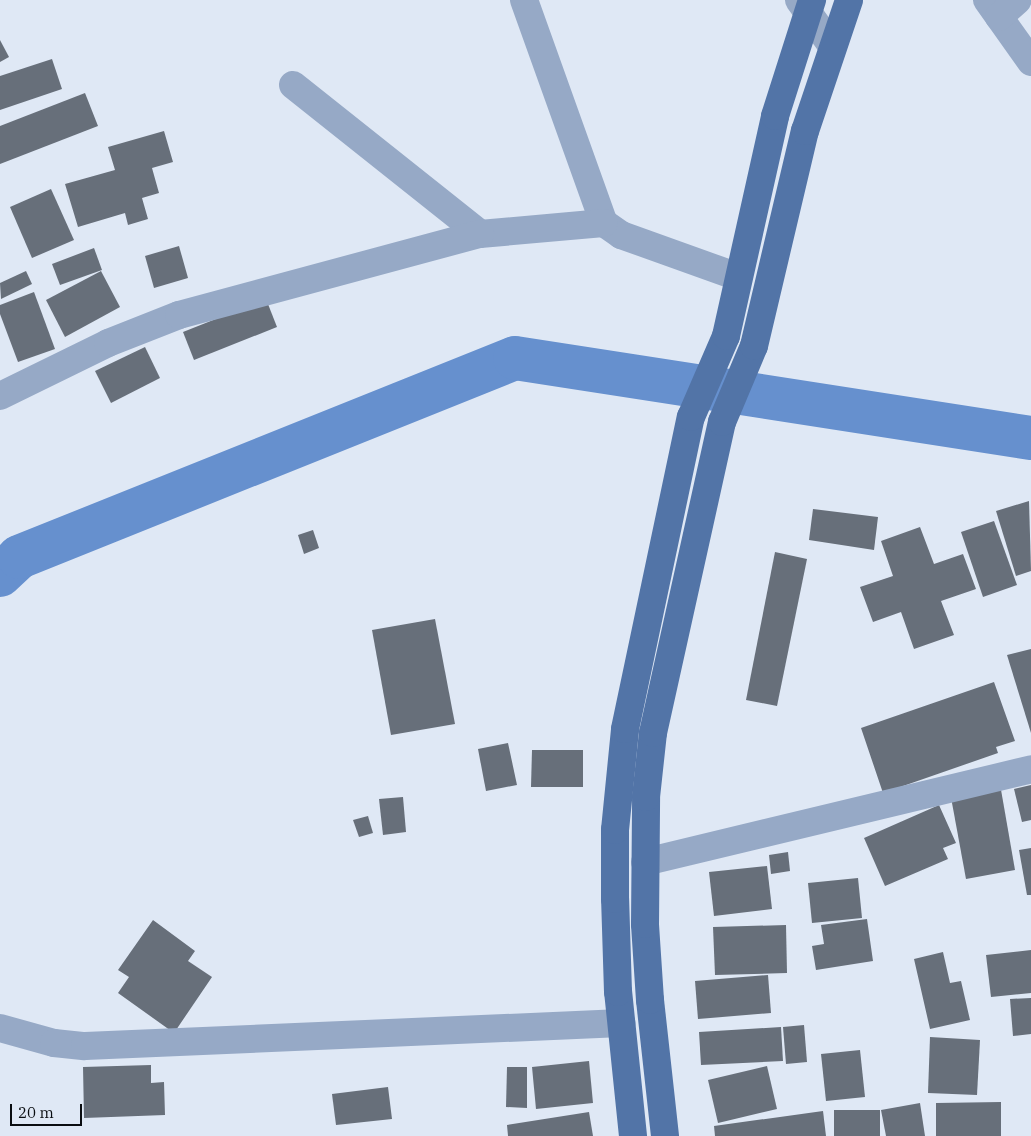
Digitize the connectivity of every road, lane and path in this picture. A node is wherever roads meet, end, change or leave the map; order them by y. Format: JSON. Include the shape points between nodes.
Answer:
{"nodes":[{"id":1,"x":524,"y":0,"type":"edge"},
{"id":2,"x":849,"y":0,"type":"edge"},
{"id":3,"x":806,"y":3,"type":"edge"},
{"id":4,"x":1001,"y":6,"type":"edge"},
{"id":5,"x":832,"y":46,"type":"junction"},
{"id":6,"x":1031,"y":62,"type":"edge"},
{"id":7,"x":293,"y":86,"type":"dead end"},
{"id":8,"x":604,"y":223,"type":"junction"},
{"id":9,"x":480,"y":234,"type":"junction"},
{"id":10,"x":738,"y":277,"type":"junction"},
{"id":11,"x":0,"y":396,"type":"edge"},
{"id":12,"x":1031,"y":769,"type":"edge"},
{"id":13,"x":645,"y":862,"type":"junction"},
{"id":14,"x":622,"y":1023,"type":"junction"},
{"id":15,"x":0,"y":1028,"type":"edge"},
{"id":16,"x":633,"y":1136,"type":"edge"},
{"id":17,"x":665,"y":1136,"type":"edge"}],
"edges":[{"from":1,"to":8,"type":"street"},
{"from":2,"to":5,"type":"main road"},
{"from":3,"to":5,"type":"street"},
{"from":3,"to":10,"type":"main road","via":[[775,116]]},
{"from":4,"to":6,"type":"street"},
{"from":5,"to":13,"type":"main road","via":[[805,131],[754,346],[722,422],[657,709],[646,797]]},
{"from":7,"to":9,"type":"street"},
{"from":8,"to":9,"type":"street"},
{"from":8,"to":10,"type":"street","via":[[621,235]]},
{"from":9,"to":11,"type":"street","via":[[179,315],[108,342]]},
{"from":10,"to":14,"type":"main road","via":[[726,336],[692,417],[632,686],[620,760],[614,899]]},
{"from":12,"to":13,"type":"street"},
{"from":13,"to":17,"type":"main road","via":[[650,1000]]},
{"from":14,"to":15,"type":"street","via":[[85,1046],[54,1043]]},
{"from":14,"to":16,"type":"main road"}]}
